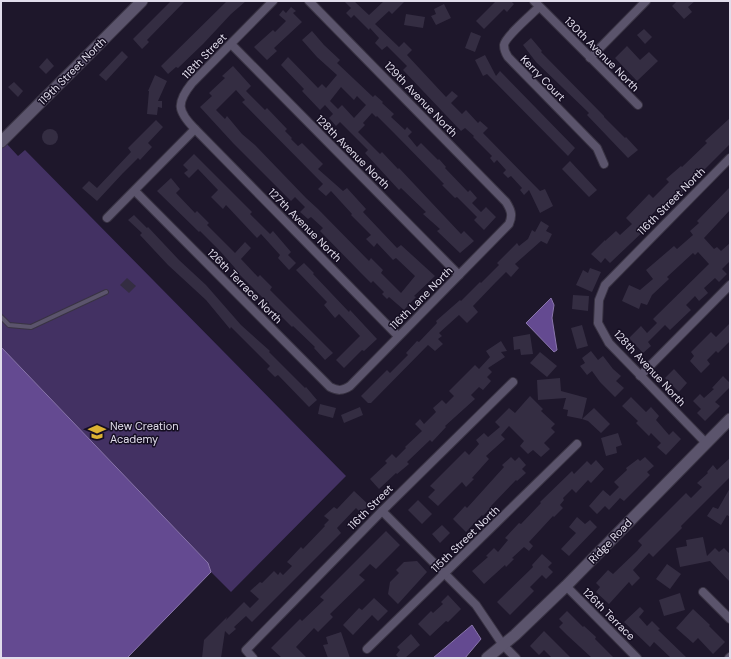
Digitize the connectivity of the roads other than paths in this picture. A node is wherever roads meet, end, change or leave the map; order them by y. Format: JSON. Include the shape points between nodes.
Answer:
{"nodes":[{"id":1,"x":142,"y":1,"type":"edge"},
{"id":2,"x":273,"y":1,"type":"edge"},
{"id":3,"x":309,"y":1,"type":"edge"},
{"id":4,"x":646,"y":1,"type":"edge"},
{"id":5,"x":537,"y":4,"type":"edge"},
{"id":6,"x":231,"y":44,"type":"junction"},
{"id":7,"x":590,"y":58,"type":"junction"},
{"id":8,"x":638,"y":105,"type":"dead end"},
{"id":9,"x":195,"y":129,"type":"junction"},
{"id":10,"x":1,"y":142,"type":"edge"},
{"id":11,"x":730,"y":158,"type":"edge"},
{"id":12,"x":604,"y":164,"type":"dead end"},
{"id":13,"x":135,"y":190,"type":"junction"},
{"id":14,"x":512,"y":217,"type":"joint"},
{"id":15,"x":107,"y":218,"type":"dead end"},
{"id":16,"x":628,"y":261,"type":"joint"},
{"id":17,"x":459,"y":276,"type":"junction"},
{"id":18,"x":730,"y":285,"type":"edge"},
{"id":19,"x":106,"y":292,"type":"dead end"},
{"id":20,"x":1,"y":317,"type":"edge"},
{"id":21,"x":398,"y":336,"type":"junction"},
{"id":22,"x":640,"y":376,"type":"junction"},
{"id":23,"x":513,"y":382,"type":"dead end"},
{"id":24,"x":342,"y":391,"type":"joint"},
{"id":25,"x":730,"y":419,"type":"edge"},
{"id":26,"x":706,"y":443,"type":"junction"},
{"id":27,"x":577,"y":444,"type":"dead end"},
{"id":28,"x":382,"y":511,"type":"junction"},
{"id":29,"x":444,"y":574,"type":"junction"},
{"id":30,"x":566,"y":586,"type":"junction"},
{"id":31,"x":703,"y":592,"type":"dead end"},
{"id":32,"x":730,"y":619,"type":"edge"},
{"id":33,"x":503,"y":645,"type":"junction"},
{"id":34,"x":368,"y":649,"type":"dead end"},
{"id":35,"x":253,"y":658,"type":"edge"},
{"id":36,"x":487,"y":658,"type":"edge"},
{"id":37,"x":516,"y":658,"type":"edge"},
{"id":38,"x":637,"y":658,"type":"edge"}],
"edges":[{"from":1,"to":10,"type":"street","name":"119th Street North"},
{"from":2,"to":6,"type":"street","name":"118th Street"},
{"from":3,"to":14,"type":"street","name":"129th Avenue North","via":[[506,202],[511,209]]},
{"from":4,"to":7,"type":"street"},
{"from":5,"to":7,"type":"street","name":"130th Avenue North"},
{"from":5,"to":12,"type":"street","name":"Kerry Court","via":[[504,43],[504,49],[508,57],[597,148]]},
{"from":6,"to":9,"type":"street","name":"118th Street","via":[[192,83],[182,97],[182,113]]},
{"from":6,"to":17,"type":"street","name":"128th Avenue North"},
{"from":7,"to":8,"type":"street","name":"130th Avenue North"},
{"from":9,"to":13,"type":"street"},
{"from":9,"to":21,"type":"street","name":"127th Avenue North"},
{"from":11,"to":16,"type":"street","name":"116th Street North"},
{"from":13,"to":15,"type":"street"},
{"from":13,"to":24,"type":"street","name":"126th Terrace North","via":[[330,387]]},
{"from":14,"to":17,"type":"street","name":"116th Lane North","via":[[509,224]]},
{"from":16,"to":22,"type":"street","name":"128th Avenue North","via":[[605,285],[599,300],[598,323],[609,343]]},
{"from":17,"to":21,"type":"street","name":"116th Lane North"},
{"from":18,"to":22,"type":"street"},
{"from":19,"to":20,"type":"lane","via":[[31,327],[9,325]]},
{"from":21,"to":24,"type":"street","name":"116th Lane North","via":[[350,386]]},
{"from":22,"to":26,"type":"street","name":"128th Avenue North"},
{"from":23,"to":28,"type":"street","name":"116th Street"},
{"from":25,"to":26,"type":"street","name":"Ridge Road"},
{"from":26,"to":30,"type":"street","name":"Ridge Road"},
{"from":27,"to":29,"type":"street","name":"115th Street North"},
{"from":28,"to":29,"type":"street"},
{"from":28,"to":35,"type":"street","name":"116th Street","via":[[246,650]]},
{"from":29,"to":33,"type":"street","via":[[476,605]]},
{"from":29,"to":34,"type":"street","name":"115th Street North"},
{"from":30,"to":33,"type":"street","name":"Ridge Road"},
{"from":30,"to":38,"type":"street","name":"126th Terrace"},
{"from":31,"to":32,"type":"street"},
{"from":33,"to":36,"type":"street","name":"Ridge Road"},
{"from":33,"to":37,"type":"street"}]}
